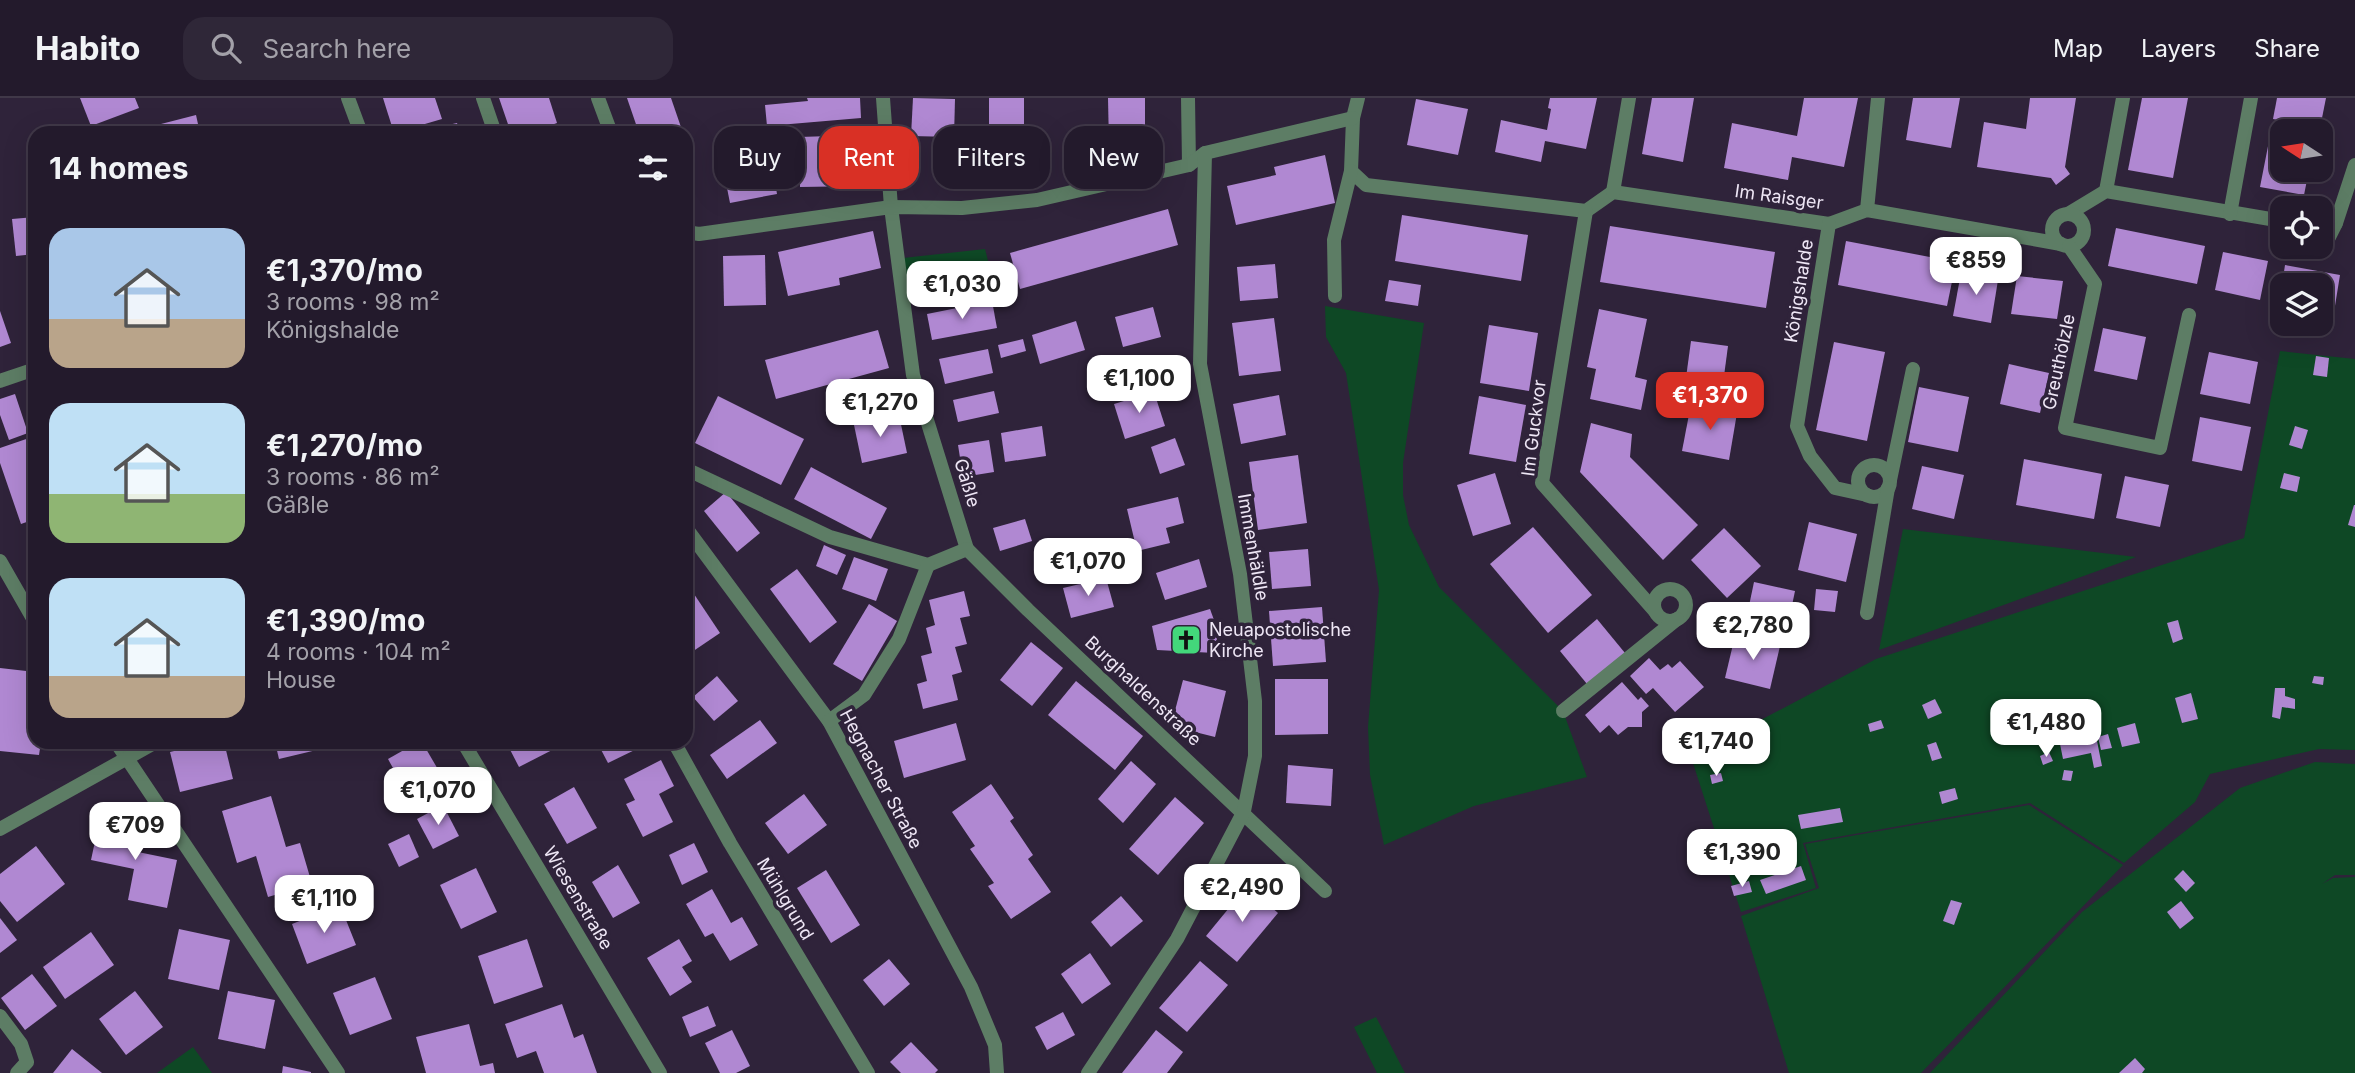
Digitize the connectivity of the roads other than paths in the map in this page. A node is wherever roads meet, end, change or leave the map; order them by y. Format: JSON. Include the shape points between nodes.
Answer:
{"nodes":[{"id":1,"x":348,"y":98,"type":"edge"},
{"id":2,"x":483,"y":98,"type":"edge"},
{"id":3,"x":598,"y":98,"type":"edge"},
{"id":4,"x":883,"y":98,"type":"edge"},
{"id":5,"x":1188,"y":98,"type":"edge"},
{"id":6,"x":1358,"y":98,"type":"edge"},
{"id":7,"x":1629,"y":98,"type":"edge"},
{"id":8,"x":1878,"y":98,"type":"edge"},
{"id":9,"x":2123,"y":98,"type":"edge"},
{"id":10,"x":2251,"y":98,"type":"edge"},
{"id":11,"x":1353,"y":118,"type":"junction"},
{"id":12,"x":358,"y":126,"type":"edge"},
{"id":13,"x":493,"y":126,"type":"edge"},
{"id":14,"x":608,"y":126,"type":"edge"},
{"id":15,"x":1205,"y":153,"type":"junction"},
{"id":16,"x":1189,"y":165,"type":"junction"},
{"id":17,"x":2355,"y":165,"type":"edge"},
{"id":18,"x":1351,"y":171,"type":"junction"},
{"id":19,"x":2106,"y":191,"type":"junction"},
{"id":20,"x":1613,"y":192,"type":"junction"},
{"id":21,"x":891,"y":207,"type":"junction"},
{"id":22,"x":1867,"y":210,"type":"junction"},
{"id":23,"x":1586,"y":211,"type":"junction"},
{"id":24,"x":2068,"y":214,"type":"junction"},
{"id":25,"x":2230,"y":214,"type":"junction"},
{"id":26,"x":2333,"y":215,"type":"edge"},
{"id":27,"x":2270,"y":219,"type":"edge"},
{"id":28,"x":2336,"y":223,"type":"junction"},
{"id":29,"x":1829,"y":224,"type":"junction"},
{"id":30,"x":2333,"y":229,"type":"edge"},
{"id":31,"x":693,"y":233,"type":"edge"},
{"id":32,"x":2065,"y":245,"type":"junction"},
{"id":33,"x":1335,"y":296,"type":"dead end"},
{"id":34,"x":2189,"y":315,"type":"dead end"},
{"id":35,"x":1913,"y":369,"type":"dead end"},
{"id":36,"x":28,"y":371,"type":"edge"},
{"id":37,"x":0,"y":381,"type":"edge"},
{"id":38,"x":693,"y":472,"type":"edge"},
{"id":39,"x":1889,"y":484,"type":"junction"},
{"id":40,"x":1867,"y":495,"type":"junction"},
{"id":41,"x":693,"y":537,"type":"edge"},
{"id":42,"x":967,"y":549,"type":"junction"},
{"id":43,"x":0,"y":561,"type":"edge"},
{"id":44,"x":928,"y":565,"type":"junction"},
{"id":45,"x":28,"y":610,"type":"edge"},
{"id":46,"x":1655,"y":611,"type":"junction"},
{"id":47,"x":1867,"y":613,"type":"dead end"},
{"id":48,"x":1677,"y":619,"type":"junction"},
{"id":49,"x":1563,"y":711,"type":"dead end"},
{"id":50,"x":830,"y":721,"type":"junction"},
{"id":51,"x":121,"y":749,"type":"edge"},
{"id":52,"x":142,"y":749,"type":"edge"},
{"id":53,"x":467,"y":749,"type":"edge"},
{"id":54,"x":678,"y":749,"type":"edge"},
{"id":55,"x":127,"y":757,"type":"junction"},
{"id":56,"x":1244,"y":811,"type":"junction"},
{"id":57,"x":0,"y":830,"type":"edge"},
{"id":58,"x":1325,"y":891,"type":"dead end"},
{"id":59,"x":0,"y":1016,"type":"edge"},
{"id":60,"x":18,"y":1073,"type":"edge"},
{"id":61,"x":338,"y":1073,"type":"edge"},
{"id":62,"x":660,"y":1073,"type":"edge"},
{"id":63,"x":868,"y":1073,"type":"edge"},
{"id":64,"x":996,"y":1073,"type":"edge"},
{"id":65,"x":1088,"y":1073,"type":"edge"}],
"edges":[{"from":1,"to":12,"type":"street"},
{"from":2,"to":13,"type":"street"},
{"from":3,"to":14,"type":"street"},
{"from":4,"to":21,"type":"street","name":"Gäßle"},
{"from":5,"to":16,"type":"street"},
{"from":6,"to":11,"type":"street"},
{"from":7,"to":20,"type":"street"},
{"from":8,"to":22,"type":"street"},
{"from":9,"to":19,"type":"street"},
{"from":10,"to":25,"type":"street"},
{"from":11,"to":15,"type":"street"},
{"from":11,"to":18,"type":"street"},
{"from":15,"to":16,"type":"street"},
{"from":15,"to":56,"type":"street","name":"Immenhäldle","via":[[1200,364],[1240,574],[1255,701],[1255,756]]},
{"from":16,"to":21,"type":"street","via":[[1037,200],[962,208]]},
{"from":17,"to":28,"type":"street"},
{"from":18,"to":23,"type":"street","via":[[1366,185]]},
{"from":18,"to":33,"type":"street","via":[[1334,240]]},
{"from":19,"to":24,"type":"street"},
{"from":19,"to":25,"type":"street"},
{"from":20,"to":23,"type":"street"},
{"from":20,"to":29,"type":"street","name":"Im Raisger"},
{"from":21,"to":31,"type":"street"},
{"from":21,"to":42,"type":"street","name":"Gäßle","via":[[913,375]]},
{"from":22,"to":29,"type":"street","name":"Im Raisger"},
{"from":22,"to":32,"type":"street"},
{"from":23,"to":46,"type":"street","name":"Im Guckvor","via":[[1542,483]]},
{"from":24,"to":32,"type":"street","via":[[2055,221],[2052,230]]},
{"from":24,"to":32,"type":"street","via":[[2081,221],[2084,229],[2077,243]]},
{"from":25,"to":27,"type":"street"},
{"from":26,"to":28,"type":"street"},
{"from":28,"to":30,"type":"street"},
{"from":29,"to":40,"type":"street","name":"Königshalde","via":[[1797,426],[1810,456],[1835,488]]},
{"from":32,"to":34,"type":"street","name":"Greuthölzle","via":[[2095,284],[2066,428],[2160,448]]},
{"from":35,"to":39,"type":"street"},
{"from":36,"to":37,"type":"street"},
{"from":38,"to":44,"type":"street","via":[[830,537]]},
{"from":39,"to":40,"type":"street","via":[[1875,497]]},
{"from":39,"to":40,"type":"street","via":[[1881,467],[1866,466],[1858,481]]},
{"from":39,"to":47,"type":"street"},
{"from":41,"to":50,"type":"street","name":"Hegnacher Straße"},
{"from":42,"to":44,"type":"street"},
{"from":42,"to":56,"type":"street","name":"Burghaldenstraße"},
{"from":43,"to":45,"type":"street"},
{"from":44,"to":50,"type":"street","via":[[899,639],[864,695]]},
{"from":46,"to":48,"type":"street","name":"Im Guckvor","via":[[1661,618]]},
{"from":46,"to":48,"type":"street","via":[[1659,594],[1673,589],[1685,598],[1686,607]]},
{"from":48,"to":49,"type":"street"},
{"from":50,"to":64,"type":"street","name":"Hegnacher Straße","via":[[971,987],[995,1045]]},
{"from":51,"to":55,"type":"street"},
{"from":52,"to":55,"type":"street"},
{"from":53,"to":62,"type":"street","name":"Wiesenstraße"},
{"from":54,"to":63,"type":"street","name":"Mühlgrund"},
{"from":55,"to":57,"type":"street"},
{"from":55,"to":61,"type":"street"},
{"from":56,"to":58,"type":"street","name":"Burghaldenstraße"},
{"from":56,"to":65,"type":"street","name":"Immenhäldle","via":[[1177,939]]},
{"from":59,"to":60,"type":"street","via":[[21,1044],[27,1062]]}]}
